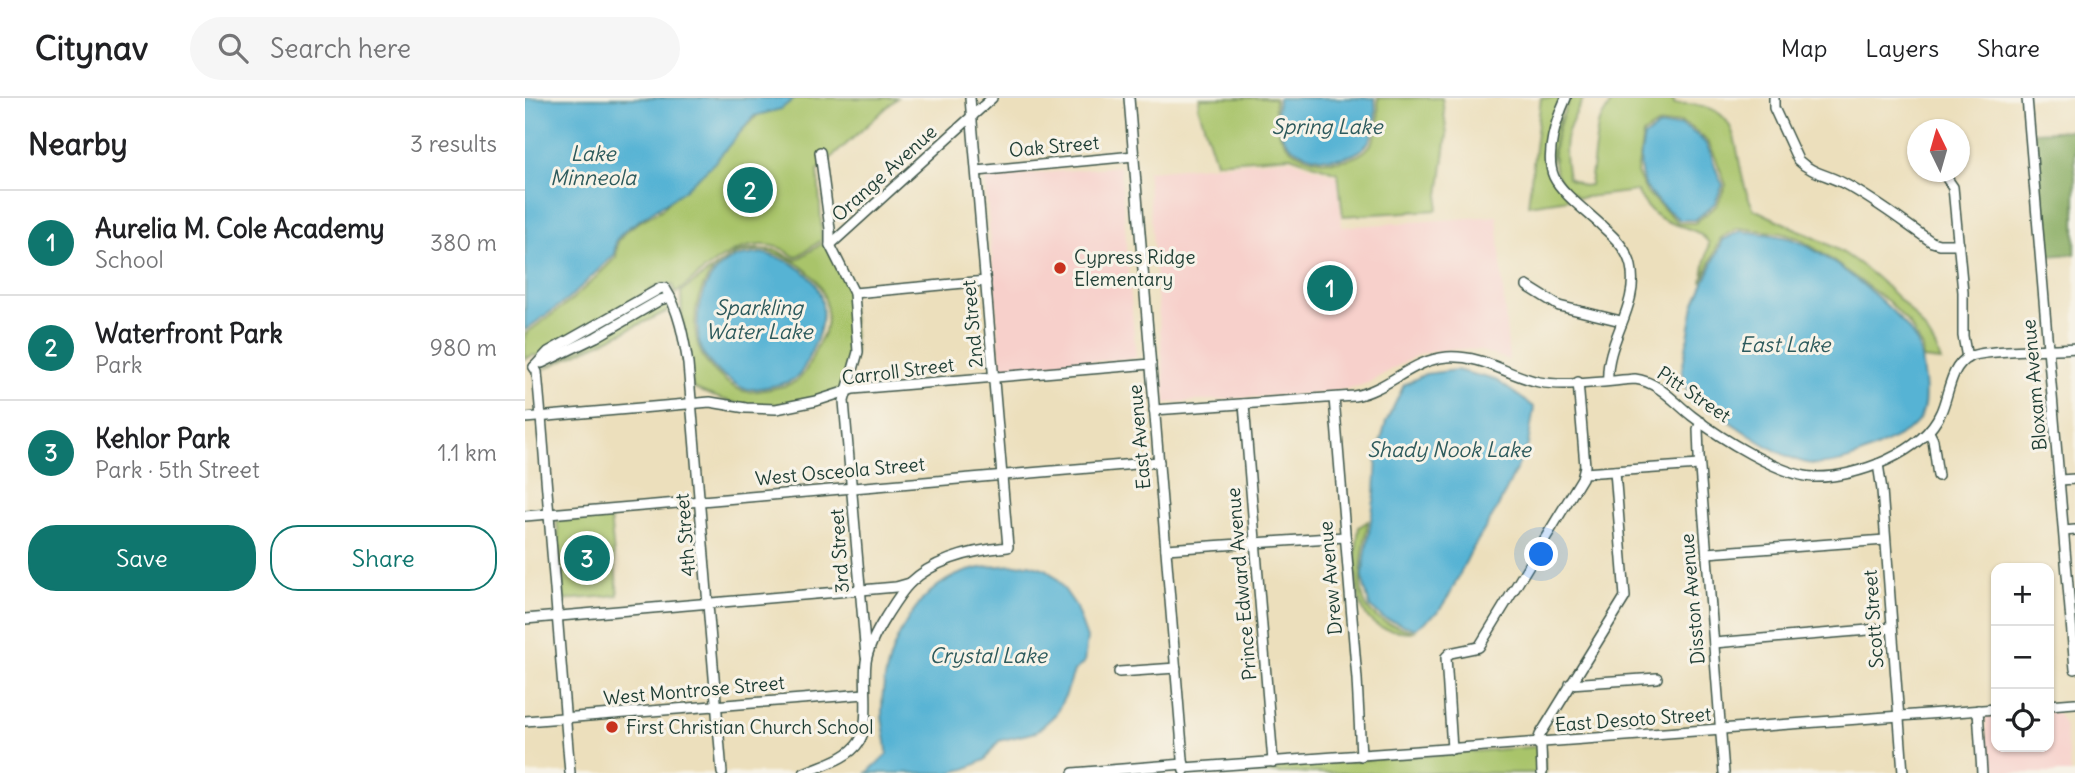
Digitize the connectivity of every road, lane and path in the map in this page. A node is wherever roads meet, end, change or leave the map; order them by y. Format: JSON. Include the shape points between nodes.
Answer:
{"nodes":[{"id":1,"x":971,"y":98,"type":"edge"},
{"id":2,"x":992,"y":98,"type":"edge"},
{"id":3,"x":1129,"y":98,"type":"edge"},
{"id":4,"x":1566,"y":98,"type":"edge"},
{"id":5,"x":1774,"y":98,"type":"edge"},
{"id":6,"x":2027,"y":98,"type":"edge"},
{"id":7,"x":972,"y":116,"type":"junction"},
{"id":8,"x":820,"y":152,"type":"dead end"},
{"id":9,"x":1134,"y":156,"type":"junction"},
{"id":10,"x":977,"y":171,"type":"junction"},
{"id":11,"x":1950,"y":182,"type":"edge"},
{"id":12,"x":1959,"y":244,"type":"junction"},
{"id":13,"x":830,"y":245,"type":"junction"},
{"id":14,"x":986,"y":281,"type":"junction"},
{"id":15,"x":1527,"y":286,"type":"dead end"},
{"id":16,"x":854,"y":293,"type":"junction"},
{"id":17,"x":1621,"y":321,"type":"junction"},
{"id":18,"x":2075,"y":348,"type":"edge"},
{"id":19,"x":2049,"y":350,"type":"junction"},
{"id":20,"x":1967,"y":358,"type":"junction"},
{"id":21,"x":1151,"y":365,"type":"junction"},
{"id":22,"x":995,"y":378,"type":"junction"},
{"id":23,"x":1608,"y":381,"type":"junction"},
{"id":24,"x":1578,"y":382,"type":"junction"},
{"id":25,"x":846,"y":392,"type":"junction"},
{"id":26,"x":1334,"y":398,"type":"junction"},
{"id":27,"x":692,"y":404,"type":"junction"},
{"id":28,"x":1244,"y":404,"type":"junction"},
{"id":29,"x":1154,"y":411,"type":"junction"},
{"id":30,"x":541,"y":417,"type":"junction"},
{"id":31,"x":525,"y":418,"type":"edge"},
{"id":32,"x":1701,"y":422,"type":"junction"},
{"id":33,"x":1929,"y":432,"type":"junction"},
{"id":34,"x":1159,"y":462,"type":"junction"},
{"id":35,"x":1878,"y":464,"type":"junction"},
{"id":36,"x":1699,"y":465,"type":"junction"},
{"id":37,"x":1615,"y":471,"type":"junction"},
{"id":38,"x":1584,"y":473,"type":"junction"},
{"id":39,"x":1002,"y":474,"type":"junction"},
{"id":40,"x":1938,"y":476,"type":"dead end"},
{"id":41,"x":2075,"y":479,"type":"edge"},
{"id":42,"x":2060,"y":480,"type":"junction"},
{"id":43,"x":852,"y":487,"type":"junction"},
{"id":44,"x":700,"y":501,"type":"junction"},
{"id":45,"x":549,"y":514,"type":"junction"},
{"id":46,"x":525,"y":516,"type":"edge"},
{"id":47,"x":2075,"y":530,"type":"edge"},
{"id":48,"x":2064,"y":531,"type":"junction"},
{"id":49,"x":1345,"y":537,"type":"junction"},
{"id":50,"x":1885,"y":540,"type":"junction"},
{"id":51,"x":1255,"y":543,"type":"junction"},
{"id":52,"x":1166,"y":549,"type":"junction"},
{"id":53,"x":1707,"y":553,"type":"junction"},
{"id":54,"x":909,"y":583,"type":"junction"},
{"id":55,"x":859,"y":590,"type":"junction"},
{"id":56,"x":708,"y":603,"type":"junction"},
{"id":57,"x":2073,"y":612,"type":"edge"},
{"id":58,"x":558,"y":616,"type":"junction"},
{"id":59,"x":525,"y":619,"type":"edge"},
{"id":60,"x":1892,"y":628,"type":"junction"},
{"id":61,"x":1714,"y":643,"type":"junction"},
{"id":62,"x":866,"y":662,"type":"junction"},
{"id":63,"x":1176,"y":668,"type":"junction"},
{"id":64,"x":2075,"y":669,"type":"edge"},
{"id":65,"x":1119,"y":672,"type":"dead end"},
{"id":66,"x":1657,"y":678,"type":"dead end"},
{"id":67,"x":1570,"y":684,"type":"junction"},
{"id":68,"x":865,"y":694,"type":"junction"},
{"id":69,"x":2075,"y":703,"type":"edge"},
{"id":70,"x":717,"y":705,"type":"junction"},
{"id":71,"x":2054,"y":705,"type":"edge"},
{"id":72,"x":1991,"y":709,"type":"edge"},
{"id":73,"x":1978,"y":710,"type":"junction"},
{"id":74,"x":1898,"y":716,"type":"junction"},
{"id":75,"x":566,"y":719,"type":"junction"},
{"id":76,"x":525,"y":721,"type":"edge"},
{"id":77,"x":1721,"y":730,"type":"junction"},
{"id":78,"x":1537,"y":743,"type":"junction"},
{"id":79,"x":1452,"y":749,"type":"junction"},
{"id":80,"x":1361,"y":756,"type":"junction"},
{"id":81,"x":1273,"y":762,"type":"junction"},
{"id":82,"x":1184,"y":768,"type":"edge"},
{"id":83,"x":571,"y":773,"type":"edge"},
{"id":84,"x":722,"y":773,"type":"edge"},
{"id":85,"x":804,"y":773,"type":"edge"},
{"id":86,"x":1073,"y":773,"type":"edge"},
{"id":87,"x":1542,"y":773,"type":"edge"},
{"id":88,"x":1724,"y":773,"type":"edge"},
{"id":89,"x":1903,"y":773,"type":"edge"},
{"id":90,"x":1982,"y":773,"type":"edge"}],
"edges":[{"from":1,"to":7,"type":"street","name":"2nd Street"},
{"from":2,"to":7,"type":"street","name":"Orange Avenue"},
{"from":3,"to":9,"type":"street","name":"East Avenue"},
{"from":4,"to":17,"type":"street","via":[[1556,121],[1553,174],[1619,243],[1629,260],[1631,292]]},
{"from":5,"to":12,"type":"street","via":[[1774,108],[1804,166],[1861,193],[1932,242]]},
{"from":6,"to":19,"type":"street","name":"Bloxam Avenue"},
{"from":7,"to":10,"type":"street","name":"2nd Street"},
{"from":7,"to":13,"type":"street","name":"Orange Avenue"},
{"from":8,"to":13,"type":"street","name":"3rd Street"},
{"from":9,"to":10,"type":"street","name":"Oak Street"},
{"from":9,"to":21,"type":"street","name":"East Avenue"},
{"from":10,"to":14,"type":"street","name":"2nd Street"},
{"from":11,"to":12,"type":"street"},
{"from":12,"to":20,"type":"street"},
{"from":13,"to":16,"type":"street","name":"3rd Street"},
{"from":14,"to":16,"type":"street"},
{"from":14,"to":22,"type":"street","name":"2nd Street"},
{"from":15,"to":17,"type":"street","via":[[1559,306]]},
{"from":16,"to":25,"type":"street","name":"3rd Street","via":[[858,352]]},
{"from":17,"to":23,"type":"street","via":[[1608,360]]},
{"from":18,"to":19,"type":"street"},
{"from":19,"to":20,"type":"street"},
{"from":19,"to":42,"type":"street","name":"Bloxam Avenue"},
{"from":20,"to":33,"type":"street","name":"Pitt Street"},
{"from":21,"to":22,"type":"street","name":"Carroll Street"},
{"from":21,"to":29,"type":"street","name":"East Avenue"},
{"from":22,"to":25,"type":"street","name":"Carroll Street"},
{"from":22,"to":39,"type":"street","name":"2nd Street"},
{"from":23,"to":24,"type":"street","name":"Pitt Street"},
{"from":23,"to":32,"type":"street","name":"Pitt Street","via":[[1651,382]]},
{"from":24,"to":26,"type":"street","name":"Pitt Street","via":[[1537,382],[1485,361],[1446,358],[1416,365],[1365,394]]},
{"from":24,"to":38,"type":"street"},
{"from":25,"to":27,"type":"street","name":"Carroll Street","via":[[776,409]]},
{"from":25,"to":43,"type":"street","name":"3rd Street"},
{"from":26,"to":28,"type":"street","name":"Pitt Street"},
{"from":26,"to":49,"type":"street","name":"Drew Avenue"},
{"from":27,"to":30,"type":"street","name":"Carroll Street"},
{"from":27,"to":30,"type":"street","name":"4th Street","via":[[686,350],[670,297],[534,367]]},
{"from":27,"to":44,"type":"street","name":"4th Street"},
{"from":28,"to":29,"type":"street","name":"Pitt Street"},
{"from":28,"to":51,"type":"street","name":"Prince Edward Avenue"},
{"from":29,"to":34,"type":"street","name":"East Avenue"},
{"from":30,"to":31,"type":"street","name":"Carroll Street"},
{"from":30,"to":45,"type":"street"},
{"from":32,"to":35,"type":"street","name":"Pitt Street","via":[[1792,474],[1830,477]]},
{"from":32,"to":36,"type":"street","name":"Disston Avenue"},
{"from":33,"to":35,"type":"street","name":"Pitt Street"},
{"from":33,"to":40,"type":"street"},
{"from":34,"to":39,"type":"street","name":"West Osceola Street"},
{"from":34,"to":52,"type":"street","name":"East Avenue"},
{"from":35,"to":50,"type":"street","name":"Scott Street"},
{"from":36,"to":37,"type":"street"},
{"from":36,"to":53,"type":"street","name":"Disston Avenue"},
{"from":37,"to":38,"type":"street"},
{"from":37,"to":67,"type":"street","via":[[1625,597]]},
{"from":38,"to":79,"type":"street","via":[[1479,647],[1446,657]]},
{"from":39,"to":43,"type":"street","name":"West Osceola Street"},
{"from":39,"to":54,"type":"street","name":"2nd Street","via":[[1009,547],[950,559]]},
{"from":41,"to":42,"type":"street"},
{"from":42,"to":48,"type":"street","name":"Bloxam Avenue"},
{"from":43,"to":44,"type":"street","name":"West Osceola Street"},
{"from":43,"to":55,"type":"street","name":"3rd Street"},
{"from":44,"to":45,"type":"street","name":"West Osceola Street"},
{"from":44,"to":56,"type":"street","name":"4th Street"},
{"from":45,"to":46,"type":"street","name":"West Osceola Street"},
{"from":45,"to":58,"type":"street"},
{"from":47,"to":48,"type":"street"},
{"from":48,"to":57,"type":"street","name":"Bloxam Avenue"},
{"from":49,"to":51,"type":"street"},
{"from":49,"to":80,"type":"street","name":"Drew Avenue"},
{"from":50,"to":53,"type":"street"},
{"from":50,"to":60,"type":"street","name":"Scott Street"},
{"from":51,"to":52,"type":"street"},
{"from":51,"to":81,"type":"street","name":"Prince Edward Avenue"},
{"from":52,"to":63,"type":"street","name":"East Avenue"},
{"from":53,"to":61,"type":"street","name":"Disston Avenue"},
{"from":54,"to":55,"type":"street"},
{"from":54,"to":62,"type":"street","via":[[878,629]]},
{"from":55,"to":56,"type":"street"},
{"from":55,"to":62,"type":"street","name":"3rd Street"},
{"from":56,"to":58,"type":"street"},
{"from":56,"to":70,"type":"street","name":"4th Street"},
{"from":57,"to":64,"type":"street","name":"Bloxam Avenue"},
{"from":58,"to":59,"type":"street"},
{"from":58,"to":75,"type":"street"},
{"from":60,"to":61,"type":"street"},
{"from":60,"to":74,"type":"street","name":"Scott Street"},
{"from":61,"to":77,"type":"street","name":"Disston Avenue"},
{"from":62,"to":68,"type":"street"},
{"from":63,"to":65,"type":"street"},
{"from":63,"to":82,"type":"street","name":"East Avenue"},
{"from":66,"to":67,"type":"street"},
{"from":67,"to":78,"type":"street"},
{"from":68,"to":70,"type":"street","name":"West Montrose Street"},
{"from":68,"to":85,"type":"street","via":[[863,731],[854,748]]},
{"from":69,"to":71,"type":"street"},
{"from":70,"to":75,"type":"street","name":"West Montrose Street"},
{"from":70,"to":84,"type":"street","name":"4th Street"},
{"from":72,"to":73,"type":"street","name":"East Desoto Street"},
{"from":73,"to":74,"type":"street","name":"East Desoto Street"},
{"from":73,"to":90,"type":"street"},
{"from":74,"to":77,"type":"street","name":"East Desoto Street"},
{"from":74,"to":89,"type":"street","name":"Scott Street"},
{"from":75,"to":76,"type":"street","name":"West Montrose Street"},
{"from":75,"to":83,"type":"street"},
{"from":77,"to":78,"type":"street","name":"East Desoto Street"},
{"from":77,"to":88,"type":"street","name":"Disston Avenue"},
{"from":78,"to":79,"type":"street","name":"East Desoto Street"},
{"from":78,"to":87,"type":"street"},
{"from":79,"to":80,"type":"street","name":"East Desoto Street"},
{"from":80,"to":81,"type":"street","name":"East Desoto Street"},
{"from":81,"to":82,"type":"street","name":"East Desoto Street"},
{"from":82,"to":86,"type":"street","name":"East Desoto Street"}]}
